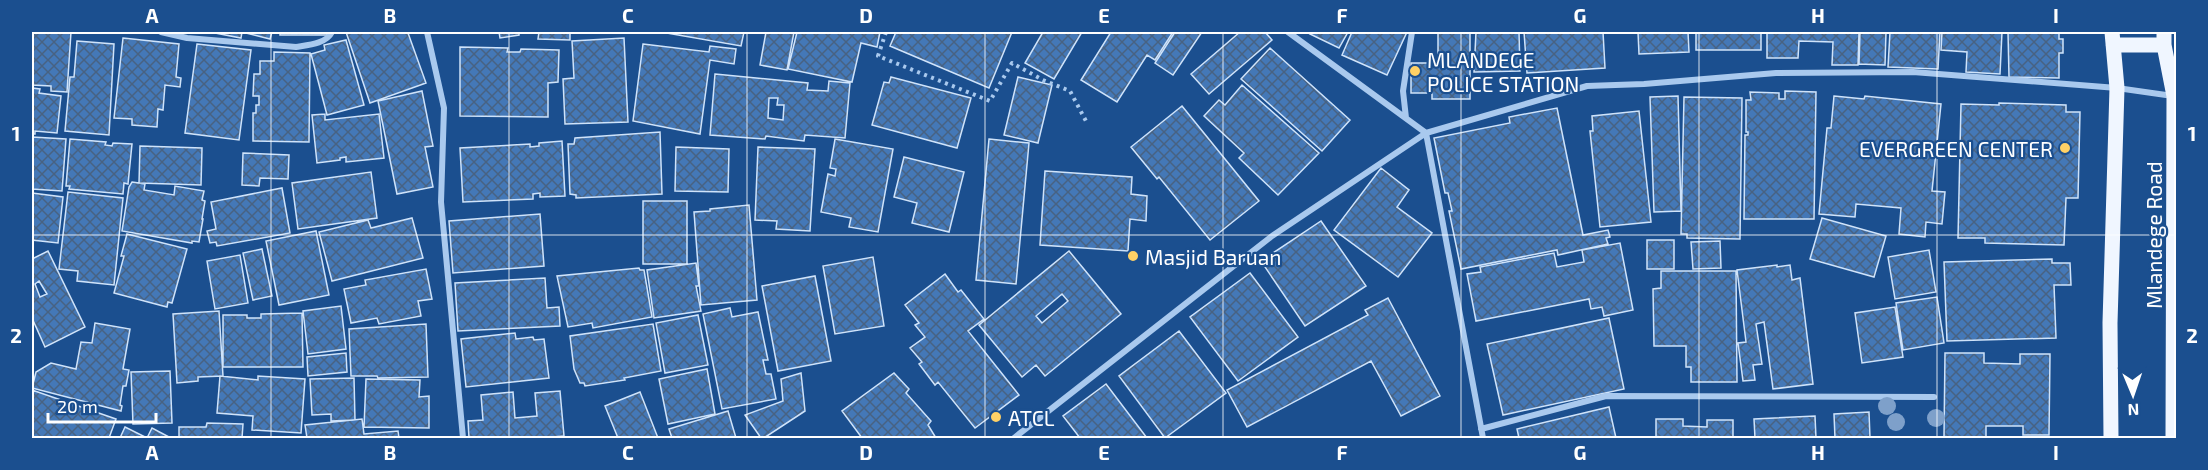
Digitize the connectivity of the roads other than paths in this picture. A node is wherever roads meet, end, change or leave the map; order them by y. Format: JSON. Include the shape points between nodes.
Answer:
{"nodes":[{"id":1,"x":161,"y":32,"type":"edge"},
{"id":2,"x":332,"y":32,"type":"edge"},
{"id":3,"x":427,"y":32,"type":"edge"},
{"id":4,"x":1288,"y":32,"type":"edge"},
{"id":5,"x":1412,"y":32,"type":"edge"},
{"id":6,"x":2112,"y":38,"type":"edge"},
{"id":7,"x":2164,"y":38,"type":"edge"},
{"id":8,"x":2116,"y":88,"type":"junction"},
{"id":9,"x":2175,"y":96,"type":"edge"},
{"id":10,"x":1406,"y":118,"type":"junction"},
{"id":11,"x":1426,"y":133,"type":"junction"},
{"id":12,"x":2175,"y":279,"type":"edge"},
{"id":13,"x":1934,"y":397,"type":"dead end"},
{"id":14,"x":1481,"y":429,"type":"junction"},
{"id":15,"x":463,"y":438,"type":"edge"},
{"id":16,"x":1014,"y":438,"type":"edge"},
{"id":17,"x":1483,"y":438,"type":"edge"},
{"id":18,"x":2111,"y":438,"type":"edge"},
{"id":19,"x":2173,"y":438,"type":"edge"}],
"edges":[{"from":1,"to":2,"type":"street","via":[[187,38],[296,47],[314,44]]},
{"from":3,"to":15,"type":"street","via":[[444,108],[441,202]]},
{"from":4,"to":10,"type":"street"},
{"from":5,"to":10,"type":"street","via":[[1403,92]]},
{"from":6,"to":7,"type":"main road"},
{"from":6,"to":8,"type":"main road","name":"Mlandege Road"},
{"from":7,"to":9,"type":"main road","name":"Mlandege Road"},
{"from":8,"to":9,"type":"street"},
{"from":8,"to":11,"type":"street","via":[[1913,72],[1776,73],[1587,86]]},
{"from":8,"to":18,"type":"main road","name":"Mlandege Road"},
{"from":9,"to":12,"type":"main road","name":"Mlandege Road"},
{"from":10,"to":11,"type":"street"},
{"from":11,"to":14,"type":"street"},
{"from":11,"to":16,"type":"street","via":[[1272,236]]},
{"from":12,"to":19,"type":"main road","name":"Mlandege Road"},
{"from":13,"to":14,"type":"street","via":[[1606,396]]},
{"from":14,"to":17,"type":"street"}]}
